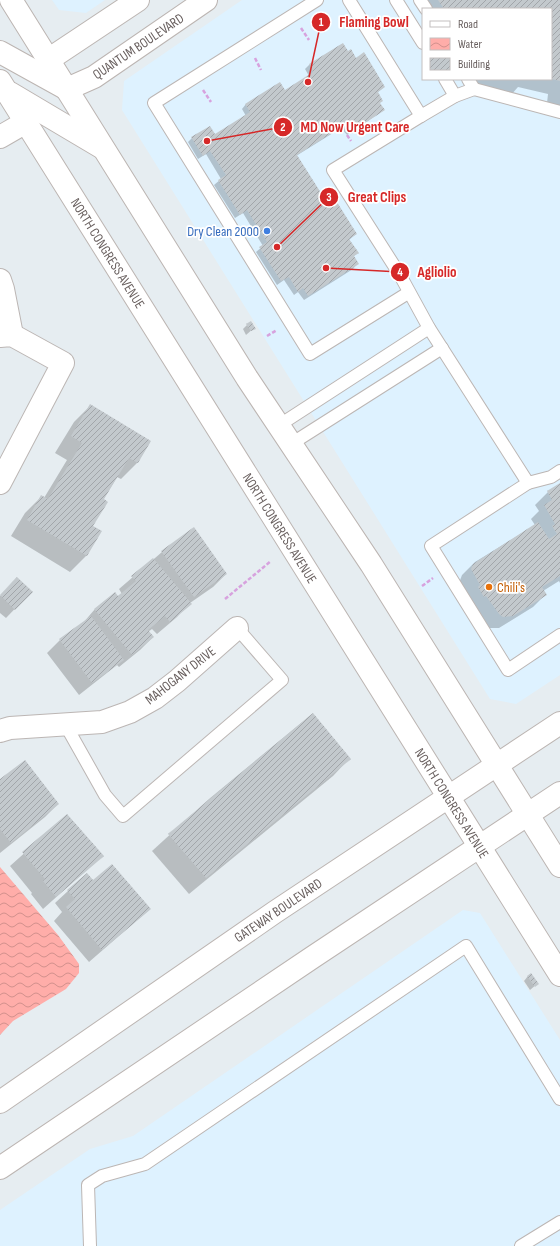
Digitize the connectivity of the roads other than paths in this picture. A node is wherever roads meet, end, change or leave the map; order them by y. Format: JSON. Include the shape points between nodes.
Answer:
{"nodes":[{"id":1,"x":11,"y":0,"type":"edge"},
{"id":2,"x":138,"y":0,"type":"edge"},
{"id":3,"x":206,"y":0,"type":"edge"},
{"id":4,"x":318,"y":0,"type":"edge"},
{"id":5,"x":349,"y":0,"type":"edge"},
{"id":6,"x":396,"y":0,"type":"edge"},
{"id":7,"x":422,"y":41,"type":"edge"},
{"id":8,"x":0,"y":52,"type":"edge"},
{"id":9,"x":48,"y":60,"type":"junction"},
{"id":10,"x":446,"y":80,"type":"edge"},
{"id":11,"x":471,"y":84,"type":"edge"},
{"id":12,"x":2,"y":88,"type":"edge"},
{"id":13,"x":67,"y":89,"type":"junction"},
{"id":14,"x":455,"y":96,"type":"junction"},
{"id":15,"x":560,"y":112,"type":"edge"},
{"id":16,"x":421,"y":116,"type":"junction"},
{"id":17,"x":26,"y":122,"type":"junction"},
{"id":18,"x":0,"y":137,"type":"edge"},
{"id":19,"x":103,"y":148,"type":"junction"},
{"id":20,"x":0,"y":280,"type":"edge"},
{"id":21,"x":408,"y":293,"type":"junction"},
{"id":22,"x":429,"y":328,"type":"junction"},
{"id":23,"x":6,"y":336,"type":"edge"},
{"id":24,"x":442,"y":348,"type":"junction"},
{"id":25,"x":278,"y":426,"type":"junction"},
{"id":26,"x":290,"y":444,"type":"junction"},
{"id":27,"x":560,"y":471,"type":"edge"},
{"id":28,"x":0,"y":483,"type":"edge"},
{"id":29,"x":528,"y":483,"type":"junction"},
{"id":30,"x":237,"y":628,"type":"joint"},
{"id":31,"x":560,"y":635,"type":"edge"},
{"id":32,"x":560,"y":723,"type":"edge"},
{"id":33,"x":65,"y":724,"type":"junction"},
{"id":34,"x":0,"y":731,"type":"edge"},
{"id":35,"x":497,"y":765,"type":"junction"},
{"id":36,"x":560,"y":793,"type":"edge"},
{"id":37,"x":448,"y":797,"type":"junction"},
{"id":38,"x":528,"y":815,"type":"junction"},
{"id":39,"x":479,"y":848,"type":"junction"},
{"id":40,"x":560,"y":866,"type":"edge"},
{"id":41,"x":560,"y":976,"type":"edge"},
{"id":42,"x":560,"y":1099,"type":"edge"},
{"id":43,"x":0,"y":1102,"type":"edge"},
{"id":44,"x":0,"y":1168,"type":"edge"},
{"id":45,"x":560,"y":1222,"type":"edge"},
{"id":46,"x":90,"y":1246,"type":"edge"},
{"id":47,"x":521,"y":1246,"type":"edge"}],
"edges":[{"from":1,"to":9,"type":"main road"},
{"from":2,"to":9,"type":"main road"},
{"from":3,"to":13,"type":"main road","name":"QUANTUM BOULEVARD","via":[[94,77]]},
{"from":4,"to":21,"type":"lane","via":[[154,103],[310,354]]},
{"from":5,"to":16,"type":"lane"},
{"from":6,"to":7,"type":"lane"},
{"from":8,"to":13,"type":"main road"},
{"from":9,"to":13,"type":"main road"},
{"from":10,"to":14,"type":"lane"},
{"from":11,"to":14,"type":"lane"},
{"from":11,"to":15,"type":"lane"},
{"from":12,"to":17,"type":"main road","name":"NORTH CONGRESS AVENUE"},
{"from":12,"to":19,"type":"main road"},
{"from":13,"to":19,"type":"main road"},
{"from":14,"to":16,"type":"lane"},
{"from":16,"to":21,"type":"lane","via":[[333,170],[400,274]]},
{"from":17,"to":18,"type":"main road"},
{"from":17,"to":37,"type":"main road","name":"NORTH CONGRESS AVENUE"},
{"from":19,"to":25,"type":"main road"},
{"from":20,"to":23,"type":"main road","via":[[4,289]]},
{"from":21,"to":22,"type":"lane"},
{"from":22,"to":24,"type":"lane"},
{"from":22,"to":25,"type":"lane"},
{"from":23,"to":28,"type":"main road","via":[[63,363]]},
{"from":24,"to":26,"type":"lane"},
{"from":24,"to":29,"type":"lane"},
{"from":25,"to":26,"type":"main road"},
{"from":26,"to":35,"type":"main road","via":[[367,558]]},
{"from":27,"to":29,"type":"lane","via":[[551,477]]},
{"from":29,"to":31,"type":"lane","via":[[431,546],[508,670]]},
{"from":30,"to":33,"type":"main road","name":"MAHOGANY DRIVE","via":[[177,681],[138,708],[102,722]]},
{"from":30,"to":33,"type":"lane","via":[[282,680],[123,816],[105,795]]},
{"from":32,"to":35,"type":"main road","name":"GATEWAY BOULEVARD"},
{"from":33,"to":34,"type":"main road","name":"MAHOGANY DRIVE"},
{"from":35,"to":37,"type":"main road","name":"GATEWAY BOULEVARD"},
{"from":35,"to":38,"type":"main road"},
{"from":36,"to":38,"type":"main road"},
{"from":37,"to":39,"type":"main road","name":"NORTH CONGRESS AVENUE"},
{"from":37,"to":43,"type":"main road","name":"GATEWAY BOULEVARD","via":[[275,912]]},
{"from":38,"to":39,"type":"main road"},
{"from":38,"to":40,"type":"main road"},
{"from":39,"to":41,"type":"main road","name":"NORTH CONGRESS AVENUE"},
{"from":39,"to":44,"type":"main road"},
{"from":42,"to":46,"type":"lane","via":[[466,946],[145,1164],[102,1176],[88,1185]]},
{"from":45,"to":47,"type":"lane"}]}
